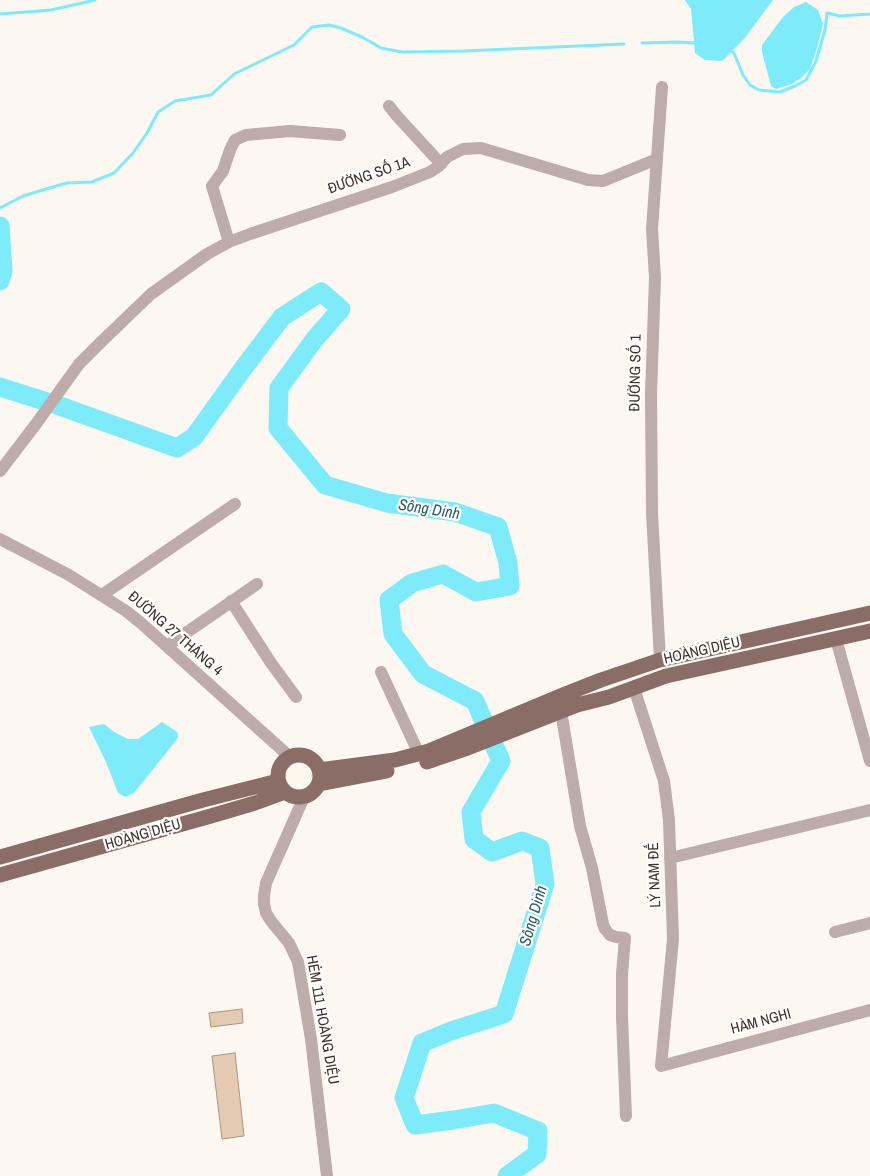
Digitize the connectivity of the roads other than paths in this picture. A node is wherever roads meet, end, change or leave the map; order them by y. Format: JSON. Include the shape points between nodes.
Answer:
{"nodes":[{"id":1,"x":662,"y":87,"type":"dead end"},
{"id":2,"x":389,"y":106,"type":"dead end"},
{"id":3,"x":340,"y":135,"type":"dead end"},
{"id":4,"x":657,"y":159,"type":"junction"},
{"id":5,"x":441,"y":164,"type":"junction"},
{"id":6,"x":230,"y":242,"type":"junction"},
{"id":7,"x":0,"y":471,"type":"edge"},
{"id":8,"x":235,"y":504,"type":"dead end"},
{"id":9,"x":0,"y":539,"type":"edge"},
{"id":10,"x":257,"y":584,"type":"dead end"},
{"id":11,"x":102,"y":595,"type":"junction"},
{"id":12,"x":231,"y":601,"type":"junction"},
{"id":13,"x":870,"y":613,"type":"edge"},
{"id":14,"x":848,"y":618,"type":"junction"},
{"id":15,"x":870,"y":631,"type":"edge"},
{"id":16,"x":851,"y":635,"type":"junction"},
{"id":17,"x":836,"y":639,"type":"junction"},
{"id":18,"x":167,"y":646,"type":"junction"},
{"id":19,"x":660,"y":660,"type":"junction"},
{"id":20,"x":381,"y":672,"type":"dead end"},
{"id":21,"x":634,"y":688,"type":"junction"},
{"id":22,"x":296,"y":697,"type":"dead end"},
{"id":23,"x":561,"y":711,"type":"junction"},
{"id":24,"x":541,"y":712,"type":"junction"},
{"id":25,"x":463,"y":744,"type":"junction"},
{"id":26,"x":419,"y":754,"type":"junction"},
{"id":27,"x":290,"y":757,"type":"junction"},
{"id":28,"x":870,"y":761,"type":"edge"},
{"id":29,"x":319,"y":777,"type":"junction"},
{"id":30,"x":282,"y":786,"type":"junction"},
{"id":31,"x":304,"y":797,"type":"junction"},
{"id":32,"x":870,"y":810,"type":"edge"},
{"id":33,"x":0,"y":857,"type":"edge"},
{"id":34,"x":670,"y":858,"type":"junction"},
{"id":35,"x":0,"y":875,"type":"edge"},
{"id":36,"x":870,"y":923,"type":"edge"},
{"id":37,"x":835,"y":932,"type":"dead end"},
{"id":38,"x":870,"y":1010,"type":"edge"},
{"id":39,"x":661,"y":1066,"type":"joint"},
{"id":40,"x":626,"y":1116,"type":"dead end"},
{"id":41,"x":328,"y":1176,"type":"edge"}],
"edges":[{"from":1,"to":4,"type":"street","name":"ĐƯỜNG SỐ 1"},
{"from":2,"to":5,"type":"street"},
{"from":3,"to":6,"type":"street","via":[[290,131],[246,135],[235,140],[223,171],[212,186]]},
{"from":4,"to":5,"type":"street","name":"ĐƯỜNG SỐ 1A","via":[[603,181],[588,180],[481,148],[463,149]]},
{"from":4,"to":19,"type":"street","name":"ĐƯỜNG SỐ 1","via":[[652,230],[655,278],[651,394],[652,513]]},
{"from":5,"to":6,"type":"street","name":"ĐƯỜNG SỐ 1A","via":[[430,172],[392,187]]},
{"from":6,"to":7,"type":"street","name":"ĐƯỜNG SỐ 1A","via":[[207,254],[151,294],[79,364]]},
{"from":8,"to":11,"type":"street"},
{"from":9,"to":11,"type":"street","name":"ĐƯỜNG 27 THÁNG 4"},
{"from":10,"to":12,"type":"street"},
{"from":11,"to":18,"type":"street","name":"ĐƯỜNG 27 THÁNG 4"},
{"from":12,"to":18,"type":"street"},
{"from":12,"to":22,"type":"street"},
{"from":13,"to":14,"type":"main road","name":"HOÀNG DIỆU"},
{"from":14,"to":16,"type":"main road"},
{"from":14,"to":19,"type":"main road","name":"HOÀNG DIỆU"},
{"from":15,"to":16,"type":"main road","name":"HOÀNG DIỆU"},
{"from":16,"to":17,"type":"main road","name":"HOÀNG DIỆU"},
{"from":17,"to":21,"type":"main road","name":"HOÀNG DIỆU","via":[[666,676]]},
{"from":17,"to":28,"type":"street"},
{"from":18,"to":27,"type":"street","name":"ĐƯỜNG 27 THÁNG 4"},
{"from":19,"to":24,"type":"main road","name":"HOÀNG DIỆU","via":[[601,680]]},
{"from":20,"to":26,"type":"street"},
{"from":21,"to":23,"type":"main road","name":"HOÀNG DIỆU"},
{"from":21,"to":34,"type":"street","name":"LÝ NAM ĐẾ","via":[[664,781]]},
{"from":23,"to":24,"type":"main road","name":"HOÀNG DIỆU"},
{"from":23,"to":40,"type":"street","via":[[580,826],[603,924],[610,935],[625,938],[622,1017]]},
{"from":24,"to":25,"type":"main road"},
{"from":25,"to":26,"type":"main road"},
{"from":25,"to":29,"type":"main road","via":[[428,762],[409,767]]},
{"from":26,"to":29,"type":"main road"},
{"from":27,"to":29,"type":"main road","via":[[308,757],[317,765]]},
{"from":27,"to":30,"type":"main road","via":[[284,761],[278,774]]},
{"from":29,"to":31,"type":"main road","via":[[316,790]]},
{"from":30,"to":31,"type":"main road","via":[[291,796]]},
{"from":30,"to":33,"type":"main road","name":"HOÀNG DIỆU","via":[[195,802]]},
{"from":30,"to":35,"type":"main road","name":"HOÀNG DIỆU","via":[[255,803]]},
{"from":31,"to":41,"type":"street","name":"HẺM 111 HOÀNG DIỆU","via":[[266,884],[264,904],[266,913],[289,943],[298,962]]},
{"from":32,"to":34,"type":"street"},
{"from":34,"to":39,"type":"street","name":"LÝ NAM ĐẾ","via":[[673,939]]},
{"from":36,"to":37,"type":"street"},
{"from":38,"to":39,"type":"street","name":"HÀM NGHI"}]}
